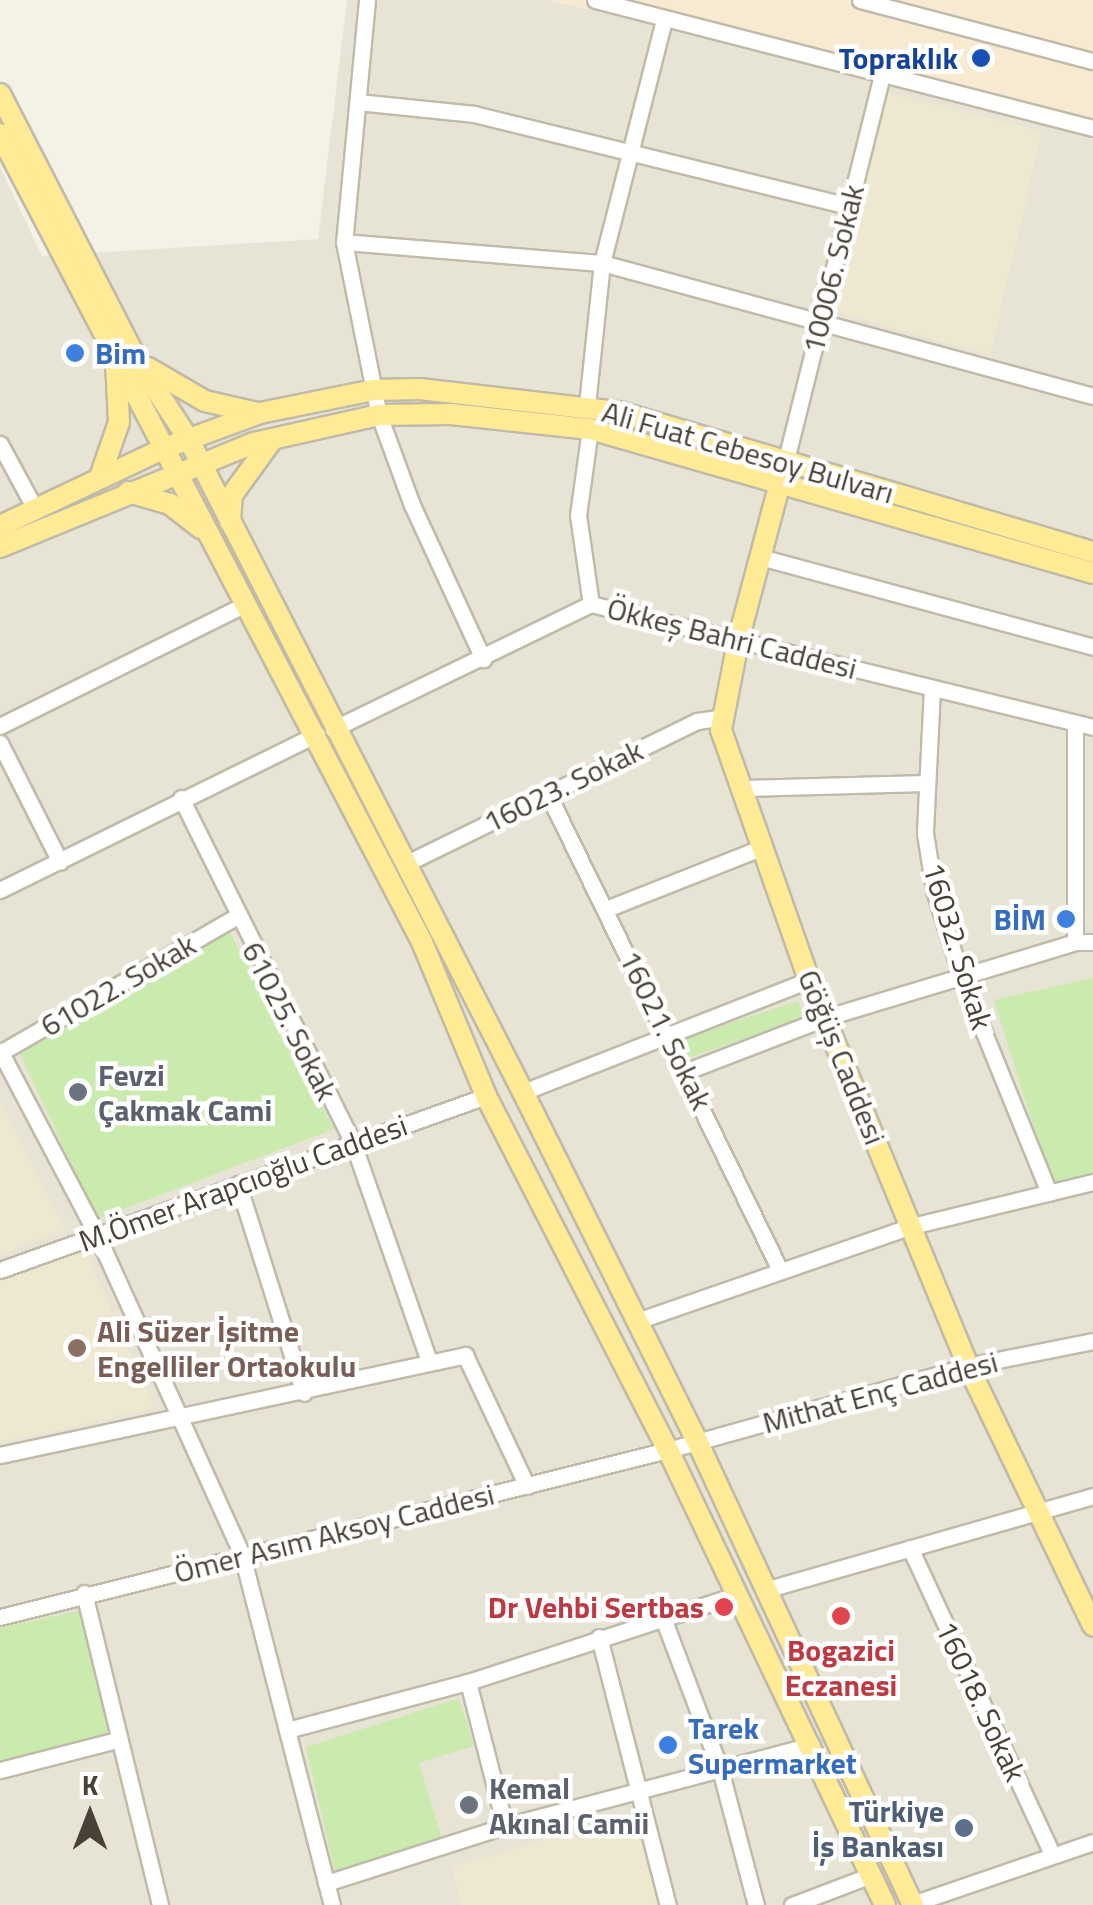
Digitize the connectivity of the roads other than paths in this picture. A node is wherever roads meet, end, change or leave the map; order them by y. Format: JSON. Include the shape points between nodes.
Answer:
{"nodes":[{"id":1,"x":367,"y":0,"type":"edge"},
{"id":2,"x":595,"y":0,"type":"edge"},
{"id":3,"x":860,"y":0,"type":"edge"},
{"id":4,"x":664,"y":20,"type":"junction"},
{"id":5,"x":1093,"y":61,"type":"edge"},
{"id":6,"x":882,"y":74,"type":"junction"},
{"id":7,"x":0,"y":94,"type":"edge"},
{"id":8,"x":358,"y":102,"type":"junction"},
{"id":9,"x":1093,"y":128,"type":"edge"},
{"id":10,"x":0,"y":134,"type":"edge"},
{"id":11,"x":627,"y":151,"type":"junction"},
{"id":12,"x":849,"y":206,"type":"junction"},
{"id":13,"x":344,"y":242,"type":"junction"},
{"id":14,"x":602,"y":262,"type":"junction"},
{"id":15,"x":819,"y":324,"type":"junction"},
{"id":16,"x":126,"y":358,"type":"junction"},
{"id":17,"x":374,"y":390,"type":"junction"},
{"id":18,"x":1093,"y":396,"type":"edge"},
{"id":19,"x":587,"y":405,"type":"junction"},
{"id":20,"x":260,"y":413,"type":"junction"},
{"id":21,"x":380,"y":415,"type":"junction"},
{"id":22,"x":590,"y":429,"type":"junction"},
{"id":23,"x":274,"y":438,"type":"junction"},
{"id":24,"x":189,"y":440,"type":"junction"},
{"id":25,"x":0,"y":444,"type":"edge"},
{"id":26,"x":165,"y":448,"type":"junction"},
{"id":27,"x":200,"y":464,"type":"junction"},
{"id":28,"x":176,"y":473,"type":"junction"},
{"id":29,"x":783,"y":473,"type":"junction"},
{"id":30,"x":100,"y":477,"type":"junction"},
{"id":31,"x":128,"y":492,"type":"junction"},
{"id":32,"x":34,"y":507,"type":"junction"},
{"id":33,"x":230,"y":524,"type":"junction"},
{"id":34,"x":0,"y":526,"type":"edge"},
{"id":35,"x":208,"y":533,"type":"junction"},
{"id":36,"x":0,"y":546,"type":"edge"},
{"id":37,"x":1093,"y":552,"type":"edge"},
{"id":38,"x":760,"y":558,"type":"junction"},
{"id":39,"x":1093,"y":572,"type":"edge"},
{"id":40,"x":246,"y":604,"type":"junction"},
{"id":41,"x":591,"y":604,"type":"junction"},
{"id":42,"x":738,"y":636,"type":"junction"},
{"id":43,"x":1093,"y":647,"type":"edge"},
{"id":44,"x":483,"y":659,"type":"junction"},
{"id":45,"x":932,"y":688,"type":"junction"},
{"id":46,"x":724,"y":717,"type":"junction"},
{"id":47,"x":1074,"y":723,"type":"junction"},
{"id":48,"x":0,"y":726,"type":"edge"},
{"id":49,"x":1093,"y":727,"type":"edge"},
{"id":50,"x":325,"y":731,"type":"junction"},
{"id":51,"x":0,"y":743,"type":"edge"},
{"id":52,"x":926,"y":783,"type":"junction"},
{"id":53,"x":743,"y":788,"type":"junction"},
{"id":54,"x":548,"y":794,"type":"junction"},
{"id":55,"x":181,"y":798,"type":"junction"},
{"id":56,"x":763,"y":848,"type":"junction"},
{"id":57,"x":60,"y":862,"type":"junction"},
{"id":58,"x":405,"y":864,"type":"junction"},
{"id":59,"x":0,"y":890,"type":"edge"},
{"id":60,"x":606,"y":909,"type":"junction"},
{"id":61,"x":236,"y":916,"type":"junction"},
{"id":62,"x":1074,"y":942,"type":"junction"},
{"id":63,"x":1093,"y":942,"type":"edge"},
{"id":64,"x":961,"y":976,"type":"junction"},
{"id":65,"x":809,"y":980,"type":"junction"},
{"id":66,"x":824,"y":1018,"type":"junction"},
{"id":67,"x":667,"y":1035,"type":"junction"},
{"id":68,"x":0,"y":1052,"type":"edge"},
{"id":69,"x":687,"y":1072,"type":"junction"},
{"id":70,"x":524,"y":1092,"type":"junction"},
{"id":71,"x":486,"y":1096,"type":"junction"},
{"id":72,"x":353,"y":1142,"type":"junction"},
{"id":73,"x":1093,"y":1182,"type":"edge"},
{"id":74,"x":238,"y":1184,"type":"junction"},
{"id":75,"x":1049,"y":1192,"type":"junction"},
{"id":76,"x":912,"y":1226,"type":"junction"},
{"id":77,"x":97,"y":1235,"type":"junction"},
{"id":78,"x":779,"y":1268,"type":"junction"},
{"id":79,"x":0,"y":1270,"type":"edge"},
{"id":80,"x":637,"y":1321,"type":"junction"},
{"id":81,"x":1093,"y":1341,"type":"edge"},
{"id":82,"x":429,"y":1361,"type":"junction"},
{"id":83,"x":968,"y":1366,"type":"junction"},
{"id":84,"x":304,"y":1393,"type":"junction"},
{"id":85,"x":177,"y":1417,"type":"junction"},
{"id":86,"x":697,"y":1442,"type":"junction"},
{"id":87,"x":668,"y":1450,"type":"junction"},
{"id":88,"x":0,"y":1456,"type":"edge"},
{"id":89,"x":527,"y":1486,"type":"junction"},
{"id":90,"x":1093,"y":1496,"type":"edge"},
{"id":91,"x":1034,"y":1507,"type":"junction"},
{"id":92,"x":910,"y":1548,"type":"junction"},
{"id":93,"x":242,"y":1555,"type":"junction"},
{"id":94,"x":766,"y":1590,"type":"junction"},
{"id":95,"x":84,"y":1593,"type":"junction"},
{"id":96,"x":735,"y":1595,"type":"junction"},
{"id":97,"x":0,"y":1617,"type":"edge"},
{"id":98,"x":663,"y":1618,"type":"junction"},
{"id":99,"x":1093,"y":1626,"type":"edge"},
{"id":100,"x":599,"y":1637,"type":"junction"},
{"id":101,"x":468,"y":1682,"type":"junction"},
{"id":102,"x":287,"y":1730,"type":"junction"},
{"id":103,"x":117,"y":1740,"type":"junction"},
{"id":104,"x":811,"y":1746,"type":"junction"},
{"id":105,"x":0,"y":1770,"type":"edge"},
{"id":106,"x":720,"y":1770,"type":"junction"},
{"id":107,"x":640,"y":1790,"type":"junction"},
{"id":108,"x":505,"y":1826,"type":"junction"},
{"id":109,"x":1093,"y":1842,"type":"edge"},
{"id":110,"x":1052,"y":1854,"type":"junction"},
{"id":111,"x":871,"y":1876,"type":"junction"},
{"id":112,"x":326,"y":1884,"type":"junction"},
{"id":113,"x":912,"y":1904,"type":"edge"},
{"id":114,"x":160,"y":1905,"type":"edge"},
{"id":115,"x":332,"y":1905,"type":"edge"},
{"id":116,"x":668,"y":1905,"type":"edge"},
{"id":117,"x":756,"y":1905,"type":"edge"},
{"id":118,"x":792,"y":1905,"type":"edge"},
{"id":119,"x":885,"y":1905,"type":"edge"}],
"edges":[{"from":1,"to":8,"type":"street"},
{"from":2,"to":4,"type":"street"},
{"from":3,"to":5,"type":"street"},
{"from":4,"to":6,"type":"street"},
{"from":4,"to":11,"type":"street"},
{"from":6,"to":9,"type":"street"},
{"from":6,"to":12,"type":"street","name":"10006. Sokak"},
{"from":7,"to":16,"type":"main road"},
{"from":8,"to":11,"type":"street","via":[[474,114]]},
{"from":8,"to":13,"type":"street"},
{"from":10,"to":16,"type":"main road"},
{"from":11,"to":12,"type":"street"},
{"from":11,"to":14,"type":"street"},
{"from":12,"to":15,"type":"street","name":"10006. Sokak"},
{"from":13,"to":14,"type":"street"},
{"from":13,"to":17,"type":"street"},
{"from":14,"to":15,"type":"street"},
{"from":14,"to":19,"type":"street"},
{"from":15,"to":18,"type":"street"},
{"from":15,"to":29,"type":"street","name":"10006. Sokak"},
{"from":16,"to":20,"type":"main road","via":[[180,391]]},
{"from":16,"to":24,"type":"main road"},
{"from":16,"to":26,"type":"main road"},
{"from":16,"to":30,"type":"main road","via":[[119,422]]},
{"from":17,"to":19,"type":"main road","name":"Ali Fuat Cebesoy Bulvarı"},
{"from":17,"to":20,"type":"main road","name":"Ali Fuat Cebesoy Bulvarı"},
{"from":17,"to":21,"type":"street"},
{"from":19,"to":29,"type":"main road","name":"Ali Fuat Cebesoy Bulvarı"},
{"from":20,"to":24,"type":"main road","name":"Ali Fuat Cebesoy Bulvarı"},
{"from":21,"to":22,"type":"main road","via":[[451,414]]},
{"from":21,"to":23,"type":"main road"},
{"from":21,"to":44,"type":"street","via":[[412,506]]},
{"from":22,"to":29,"type":"main road"},
{"from":22,"to":41,"type":"street","via":[[578,515]]},
{"from":23,"to":27,"type":"main road"},
{"from":23,"to":33,"type":"main road","via":[[232,495]]},
{"from":24,"to":26,"type":"main road","name":"Ali Fuat Cebesoy Bulvarı"},
{"from":24,"to":27,"type":"main road"},
{"from":25,"to":32,"type":"street"},
{"from":26,"to":28,"type":"main road"},
{"from":26,"to":30,"type":"main road","name":"Ali Fuat Cebesoy Bulvarı"},
{"from":27,"to":28,"type":"main road"},
{"from":27,"to":33,"type":"main road"},
{"from":28,"to":31,"type":"main road"},
{"from":28,"to":35,"type":"main road"},
{"from":29,"to":37,"type":"main road","name":"Ali Fuat Cebesoy Bulvarı"},
{"from":29,"to":38,"type":"main road","name":"Göğüş Caddesi"},
{"from":29,"to":39,"type":"main road"},
{"from":30,"to":32,"type":"main road","name":"Ali Fuat Cebesoy Bulvarı"},
{"from":31,"to":35,"type":"main road","via":[[170,504]]},
{"from":31,"to":36,"type":"main road"},
{"from":32,"to":34,"type":"main road","name":"Ali Fuat Cebesoy Bulvarı"},
{"from":33,"to":50,"type":"main road"},
{"from":35,"to":40,"type":"main road"},
{"from":38,"to":42,"type":"main road","name":"Göğüş Caddesi"},
{"from":38,"to":43,"type":"street"},
{"from":40,"to":48,"type":"street"},
{"from":40,"to":50,"type":"main road"},
{"from":41,"to":42,"type":"street","name":"Ökkeş Bahri Caddesi"},
{"from":41,"to":44,"type":"street","name":"Ökkeş Bahri Caddesi"},
{"from":42,"to":45,"type":"street","name":"Ökkeş Bahri Caddesi"},
{"from":42,"to":46,"type":"main road","name":"Göğüş Caddesi"},
{"from":44,"to":50,"type":"street","name":"Ökkeş Bahri Caddesi"},
{"from":45,"to":47,"type":"street","name":"Ökkeş Bahri Caddesi"},
{"from":45,"to":52,"type":"street","name":"16032. Sokak"},
{"from":46,"to":53,"type":"main road","name":"Göğüş Caddesi","via":[[722,730]]},
{"from":46,"to":54,"type":"street","name":"16023. Sokak","via":[[697,721]]},
{"from":47,"to":49,"type":"street","name":"Ökkeş Bahri Caddesi"},
{"from":47,"to":62,"type":"street"},
{"from":50,"to":55,"type":"street","name":"Ökkeş Bahri Caddesi"},
{"from":50,"to":58,"type":"main road"},
{"from":50,"to":71,"type":"main road"},
{"from":51,"to":57,"type":"street"},
{"from":52,"to":53,"type":"street"},
{"from":52,"to":64,"type":"street","name":"16032. Sokak","via":[[934,890]]},
{"from":53,"to":56,"type":"main road","name":"Göğüş Caddesi"},
{"from":54,"to":58,"type":"street","name":"16023. Sokak"},
{"from":54,"to":60,"type":"street","name":"16021. Sokak"},
{"from":55,"to":57,"type":"street","name":"Ökkeş Bahri Caddesi"},
{"from":55,"to":61,"type":"street","name":"61025. Sokak"},
{"from":56,"to":60,"type":"street"},
{"from":56,"to":65,"type":"main road","name":"Göğüş Caddesi"},
{"from":57,"to":59,"type":"street","name":"Ökkeş Bahri Caddesi"},
{"from":58,"to":70,"type":"main road"},
{"from":60,"to":67,"type":"street","name":"16021. Sokak"},
{"from":61,"to":68,"type":"street","name":"61022. Sokak"},
{"from":61,"to":72,"type":"street","name":"61025. Sokak"},
{"from":62,"to":63,"type":"street"},
{"from":62,"to":64,"type":"street"},
{"from":64,"to":66,"type":"street"},
{"from":64,"to":75,"type":"street","name":"16032. Sokak"},
{"from":65,"to":66,"type":"main road","name":"Göğüş Caddesi"},
{"from":65,"to":67,"type":"street"},
{"from":66,"to":69,"type":"street"},
{"from":66,"to":76,"type":"main road","name":"Göğüş Caddesi"},
{"from":67,"to":69,"type":"street","name":"16021. Sokak"},
{"from":67,"to":70,"type":"street"},
{"from":68,"to":77,"type":"street"},
{"from":69,"to":78,"type":"street","name":"16021. Sokak"},
{"from":70,"to":80,"type":"main road"},
{"from":71,"to":72,"type":"street","name":"M.Ömer Arapcıoğlu Caddesi"},
{"from":71,"to":87,"type":"main road"},
{"from":72,"to":74,"type":"street","name":"M.Ömer Arapcıoğlu Caddesi"},
{"from":72,"to":82,"type":"street","name":"61025. Sokak"},
{"from":73,"to":75,"type":"street"},
{"from":74,"to":77,"type":"street","name":"M.Ömer Arapcıoğlu Caddesi"},
{"from":74,"to":84,"type":"street"},
{"from":75,"to":76,"type":"street"},
{"from":76,"to":78,"type":"street"},
{"from":76,"to":83,"type":"main road","name":"Göğüş Caddesi"},
{"from":77,"to":79,"type":"street","name":"M.Ömer Arapcıoğlu Caddesi"},
{"from":77,"to":85,"type":"street"},
{"from":78,"to":80,"type":"street"},
{"from":80,"to":86,"type":"main road"},
{"from":81,"to":83,"type":"street","name":"Mithat Enç Caddesi"},
{"from":82,"to":84,"type":"street"},
{"from":82,"to":89,"type":"street","via":[[465,1355]]},
{"from":83,"to":86,"type":"street","name":"Mithat Enç Caddesi"},
{"from":83,"to":91,"type":"main road","name":"Göğüş Caddesi"},
{"from":84,"to":85,"type":"street"},
{"from":85,"to":88,"type":"street"},
{"from":85,"to":93,"type":"street"},
{"from":86,"to":87,"type":"street","name":"Mithat Enç Caddesi"},
{"from":86,"to":94,"type":"main road"},
{"from":87,"to":89,"type":"street","name":"Ömer Asım Aksoy Caddesi"},
{"from":87,"to":96,"type":"main road"},
{"from":89,"to":93,"type":"street","name":"Ömer Asım Aksoy Caddesi"},
{"from":90,"to":91,"type":"street"},
{"from":91,"to":92,"type":"street"},
{"from":91,"to":99,"type":"main road","name":"Göğüş Caddesi"},
{"from":92,"to":94,"type":"street"},
{"from":92,"to":110,"type":"street","name":"16018. Sokak"},
{"from":93,"to":95,"type":"street","name":"Ömer Asım Aksoy Caddesi"},
{"from":93,"to":102,"type":"street"},
{"from":94,"to":113,"type":"main road"},
{"from":95,"to":97,"type":"street","name":"Ömer Asım Aksoy Caddesi"},
{"from":95,"to":103,"type":"street"},
{"from":96,"to":98,"type":"street"},
{"from":96,"to":104,"type":"main road"},
{"from":98,"to":100,"type":"street"},
{"from":98,"to":106,"type":"street"},
{"from":100,"to":101,"type":"street"},
{"from":100,"to":107,"type":"street"},
{"from":101,"to":102,"type":"street"},
{"from":101,"to":108,"type":"street"},
{"from":102,"to":112,"type":"street"},
{"from":103,"to":105,"type":"street"},
{"from":103,"to":114,"type":"street"},
{"from":104,"to":106,"type":"street"},
{"from":104,"to":111,"type":"main road"},
{"from":106,"to":107,"type":"street"},
{"from":106,"to":117,"type":"street"},
{"from":107,"to":108,"type":"street"},
{"from":107,"to":116,"type":"street"},
{"from":108,"to":112,"type":"street"},
{"from":109,"to":110,"type":"street"},
{"from":110,"to":113,"type":"street"},
{"from":111,"to":118,"type":"street"},
{"from":111,"to":119,"type":"main road"},
{"from":112,"to":115,"type":"street"}]}
